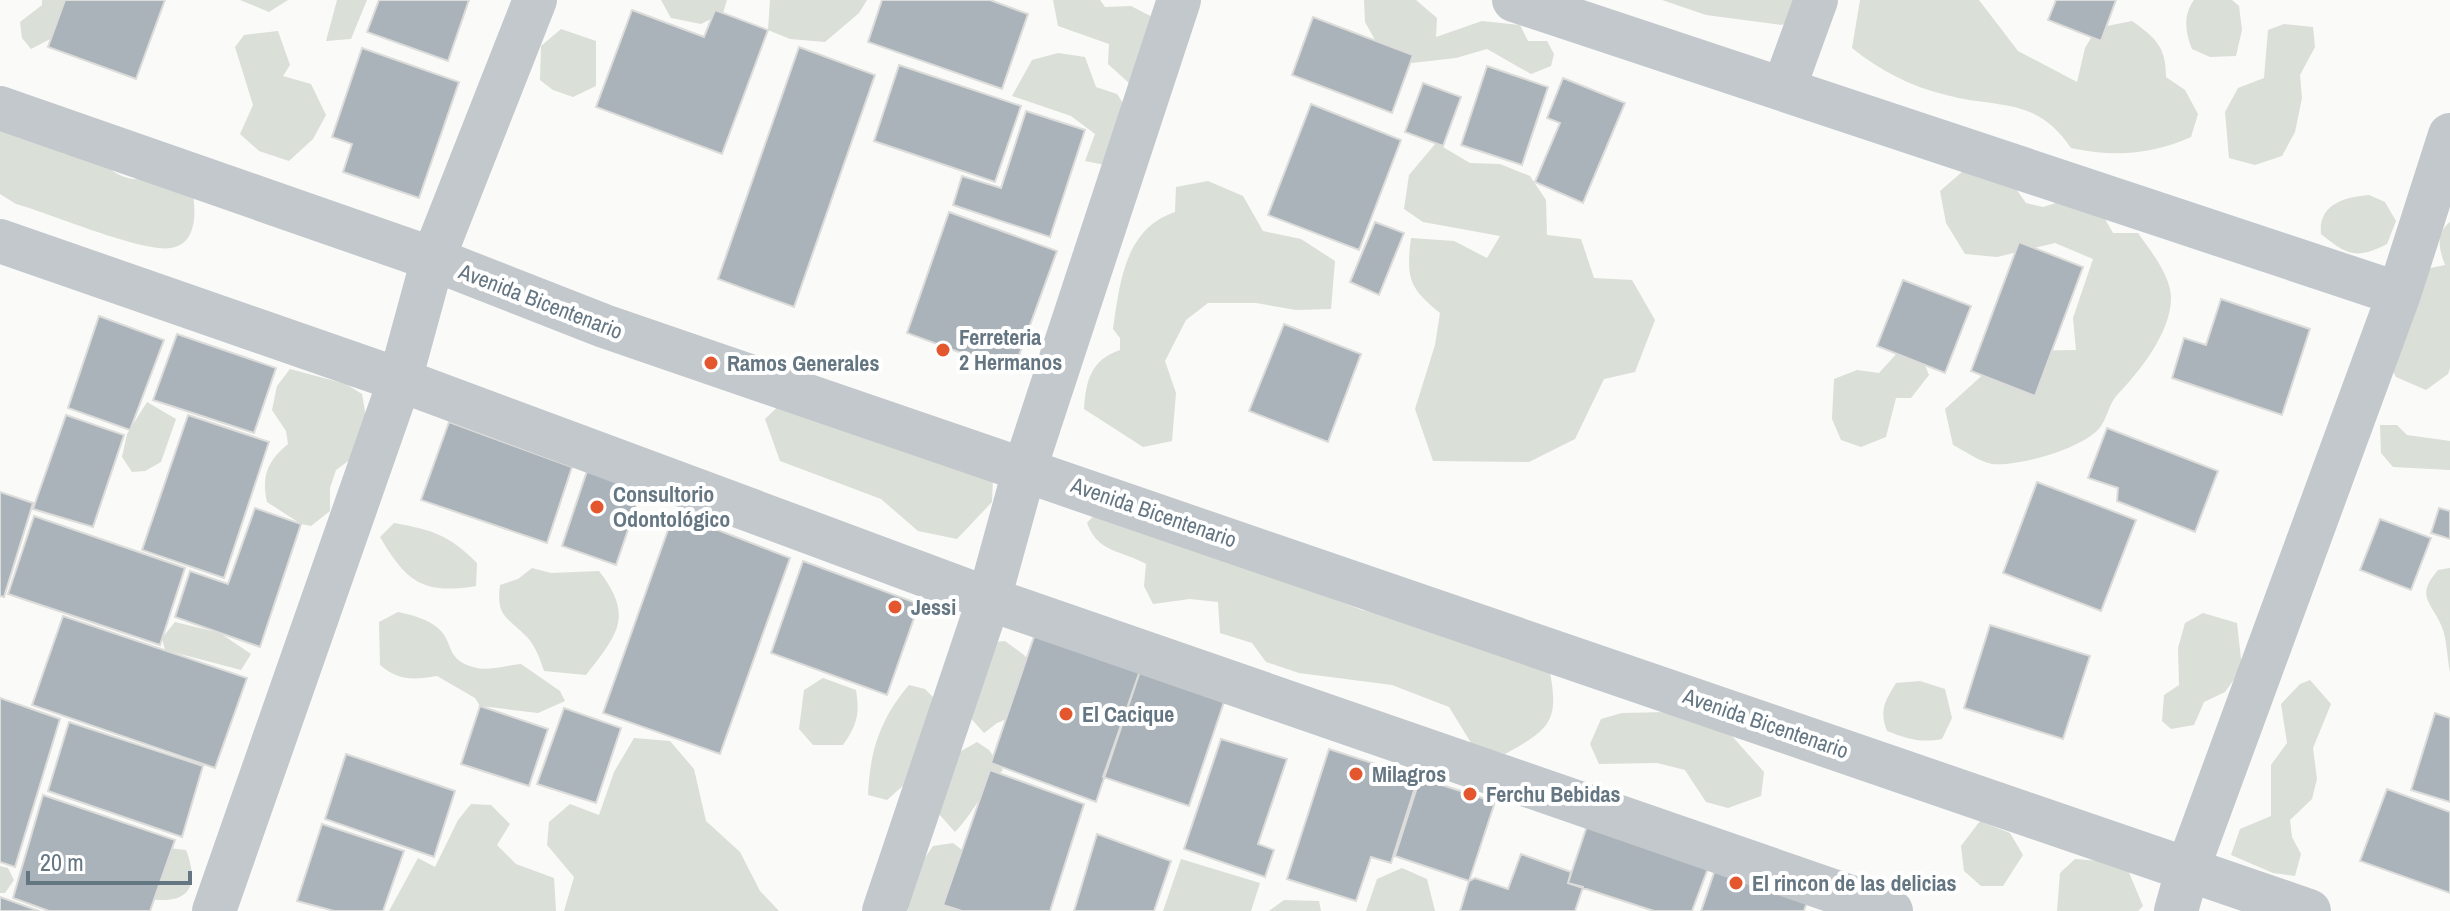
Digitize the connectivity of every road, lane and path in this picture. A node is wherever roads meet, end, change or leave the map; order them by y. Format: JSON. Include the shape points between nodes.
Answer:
{"nodes":[{"id":1,"x":535,"y":0,"type":"edge"},
{"id":2,"x":1179,"y":0,"type":"edge"},
{"id":3,"x":1514,"y":0,"type":"edge"},
{"id":4,"x":1816,"y":0,"type":"edge"},
{"id":5,"x":1784,"y":88,"type":"junction"},
{"id":6,"x":0,"y":108,"type":"edge"},
{"id":7,"x":2450,"y":135,"type":"edge"},
{"id":8,"x":0,"y":241,"type":"edge"},
{"id":9,"x":433,"y":259,"type":"junction"},
{"id":10,"x":2399,"y":294,"type":"junction"},
{"id":11,"x":400,"y":380,"type":"junction"},
{"id":12,"x":1025,"y":468,"type":"junction"},
{"id":13,"x":989,"y":599,"type":"junction"},
{"id":14,"x":2188,"y":868,"type":"junction"},
{"id":15,"x":214,"y":911,"type":"edge"},
{"id":16,"x":884,"y":911,"type":"edge"},
{"id":17,"x":1891,"y":911,"type":"edge"},
{"id":18,"x":2176,"y":911,"type":"edge"},
{"id":19,"x":2309,"y":911,"type":"edge"}],
"edges":[{"from":1,"to":9,"type":"street"},
{"from":2,"to":12,"type":"street"},
{"from":3,"to":5,"type":"street"},
{"from":4,"to":5,"type":"street"},
{"from":5,"to":10,"type":"street"},
{"from":6,"to":9,"type":"street","name":"Avenida Bicentenario"},
{"from":7,"to":10,"type":"street"},
{"from":8,"to":11,"type":"street"},
{"from":9,"to":11,"type":"street"},
{"from":9,"to":12,"type":"street","name":"Avenida Bicentenario","via":[[604,326]]},
{"from":10,"to":14,"type":"street"},
{"from":11,"to":13,"type":"street"},
{"from":11,"to":15,"type":"street"},
{"from":12,"to":13,"type":"street"},
{"from":12,"to":14,"type":"street","name":"Avenida Bicentenario"},
{"from":13,"to":16,"type":"street"},
{"from":13,"to":17,"type":"street"},
{"from":14,"to":18,"type":"street"},
{"from":14,"to":19,"type":"street","name":"Avenida Bicentenario"}]}
